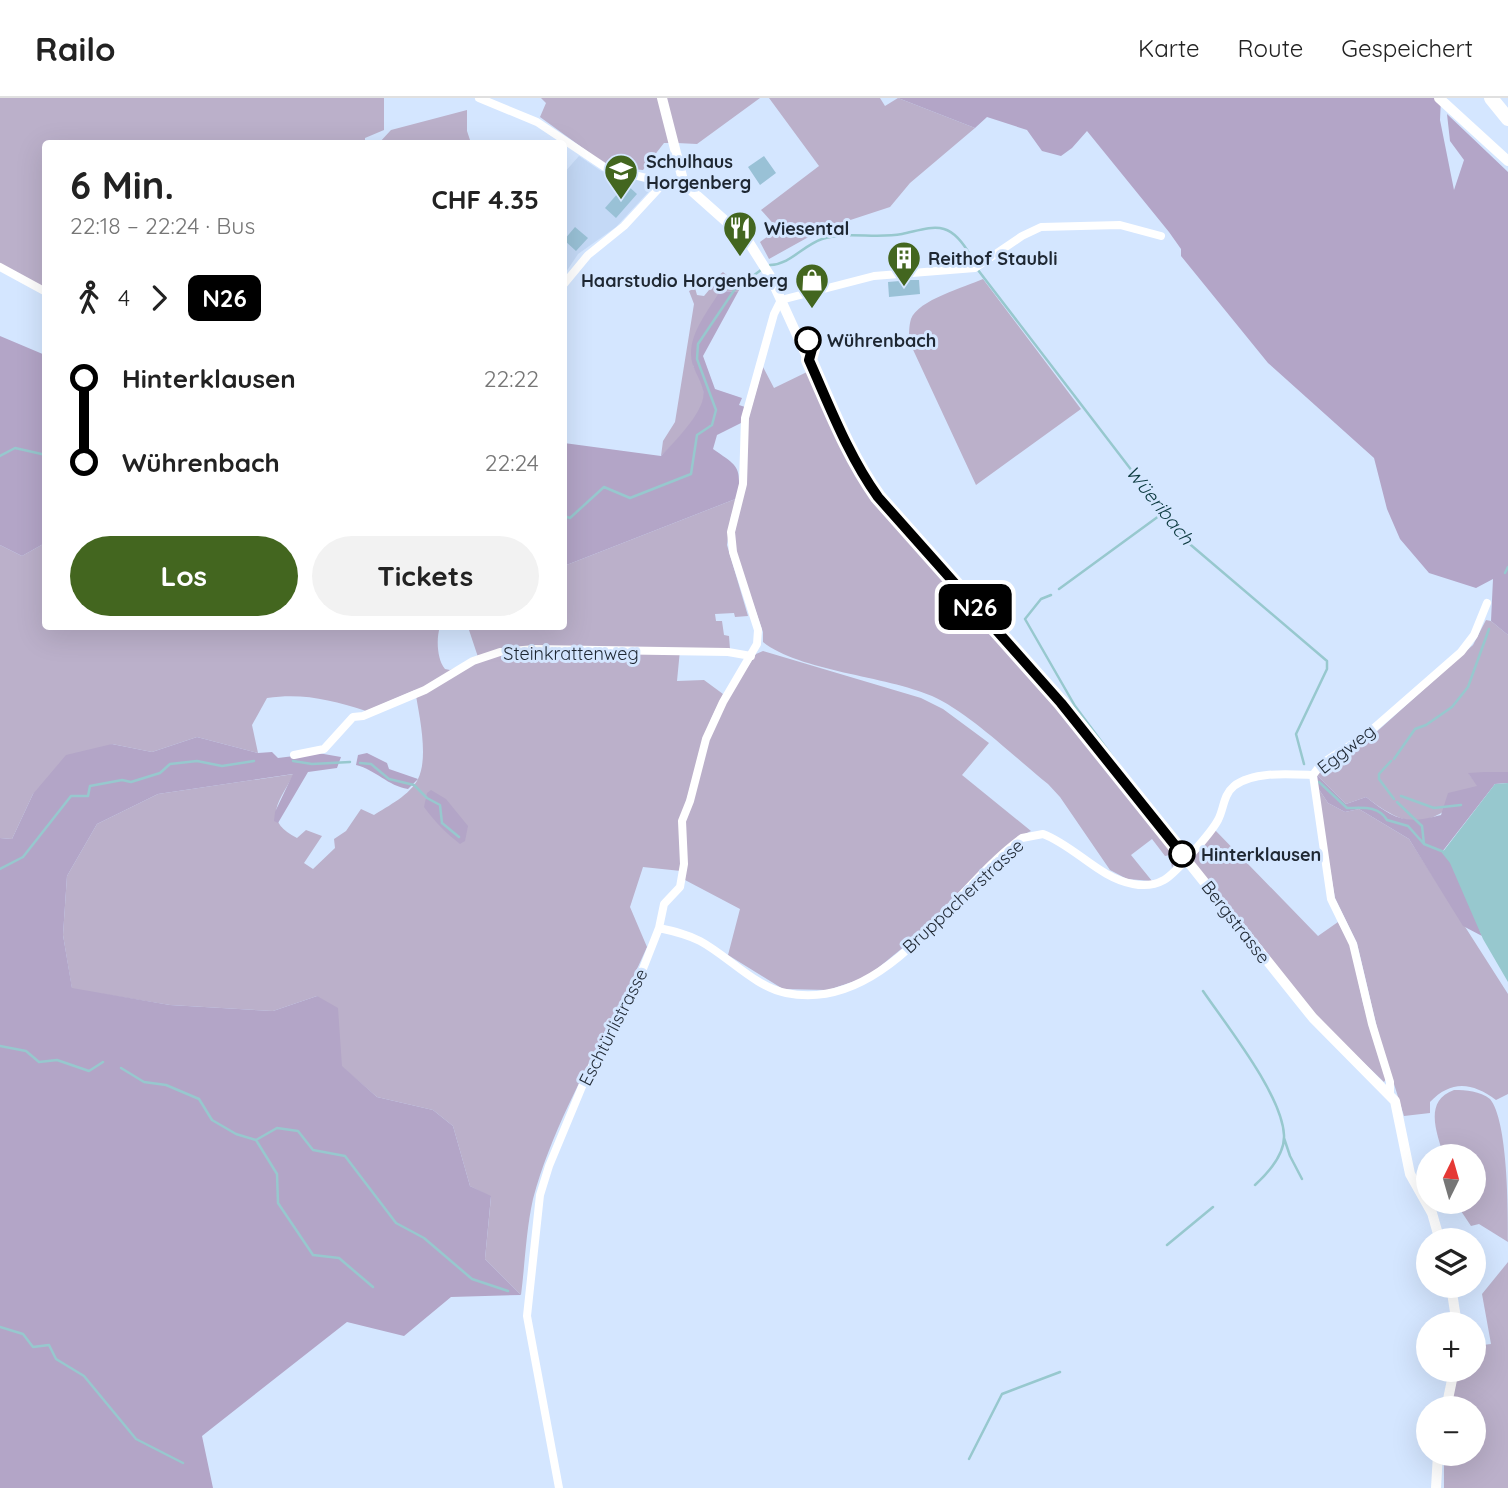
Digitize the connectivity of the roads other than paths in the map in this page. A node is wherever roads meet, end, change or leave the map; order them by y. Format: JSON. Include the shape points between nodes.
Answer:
{"nodes":[{"id":1,"x":479,"y":98,"type":"edge"},
{"id":2,"x":662,"y":98,"type":"edge"},
{"id":3,"x":1439,"y":98,"type":"edge"},
{"id":4,"x":1491,"y":98,"type":"edge"},
{"id":5,"x":1508,"y":119,"type":"edge"},
{"id":6,"x":565,"y":140,"type":"edge"},
{"id":7,"x":567,"y":141,"type":"edge"},
{"id":8,"x":1508,"y":162,"type":"edge"},
{"id":9,"x":684,"y":184,"type":"junction"},
{"id":10,"x":660,"y":187,"type":"junction"},
{"id":11,"x":1161,"y":236,"type":"dead end"},
{"id":12,"x":0,"y":267,"type":"edge"},
{"id":13,"x":567,"y":280,"type":"edge"},
{"id":14,"x":42,"y":290,"type":"edge"},
{"id":15,"x":781,"y":300,"type":"junction"},
{"id":16,"x":1487,"y":603,"type":"dead end"},
{"id":17,"x":751,"y":656,"type":"junction"},
{"id":18,"x":294,"y":755,"type":"dead end"},
{"id":19,"x":1313,"y":775,"type":"junction"},
{"id":20,"x":1186,"y":858,"type":"junction"},
{"id":21,"x":659,"y":928,"type":"junction"},
{"id":22,"x":1390,"y":1095,"type":"junction"},
{"id":23,"x":1436,"y":1228,"type":"edge"},
{"id":24,"x":1437,"y":1466,"type":"edge"},
{"id":25,"x":559,"y":1488,"type":"edge"},
{"id":26,"x":1436,"y":1488,"type":"edge"}],
"edges":[{"from":1,"to":6,"type":"street","via":[[537,121]]},
{"from":2,"to":9,"type":"street"},
{"from":3,"to":8,"type":"street"},
{"from":4,"to":5,"type":"highway"},
{"from":7,"to":10,"type":"street","via":[[606,168],[646,178]]},
{"from":9,"to":10,"type":"street"},
{"from":9,"to":15,"type":"street","name":"Bergstrasse","via":[[748,241]]},
{"from":10,"to":13,"type":"street","via":[[624,226],[587,255]]},
{"from":11,"to":15,"type":"street","via":[[1120,225],[1041,227],[975,268],[874,276]]},
{"from":12,"to":14,"type":"street"},
{"from":15,"to":17,"type":"street","name":"Eschtürlistrasse","via":[[745,418],[742,493],[731,532],[758,630]]},
{"from":15,"to":20,"type":"street","name":"Bergstrasse","via":[[848,447],[878,497],[1061,703]]},
{"from":16,"to":19,"type":"street","name":"Eggweg","via":[[1474,635],[1461,652]]},
{"from":17,"to":18,"type":"street","name":"Steinkrattenweg","via":[[728,652],[500,652],[473,661],[425,690],[353,716],[324,749]]},
{"from":17,"to":21,"type":"street","name":"Eschtürlistrasse","via":[[706,739],[682,821],[680,887],[664,904]]},
{"from":19,"to":20,"type":"street","name":"Bruppacherstrasse","via":[[1271,776],[1233,787],[1215,825]]},
{"from":19,"to":22,"type":"street","name":"Eggweg","via":[[1331,899],[1353,944]]},
{"from":20,"to":21,"type":"street","name":"Bruppacherstrasse","via":[[1167,879],[1131,884],[1052,838],[1027,836],[877,975],[832,993],[786,993],[766,985],[700,941]]},
{"from":20,"to":22,"type":"street","name":"Bergstrasse","via":[[1313,1018]]},
{"from":21,"to":25,"type":"street","name":"Eschtürlistrasse","via":[[635,989],[586,1077],[540,1195],[527,1316]]},
{"from":22,"to":23,"type":"street","name":"Bergstrasse","via":[[1399,1112],[1410,1174]]},
{"from":24,"to":26,"type":"street"}]}
